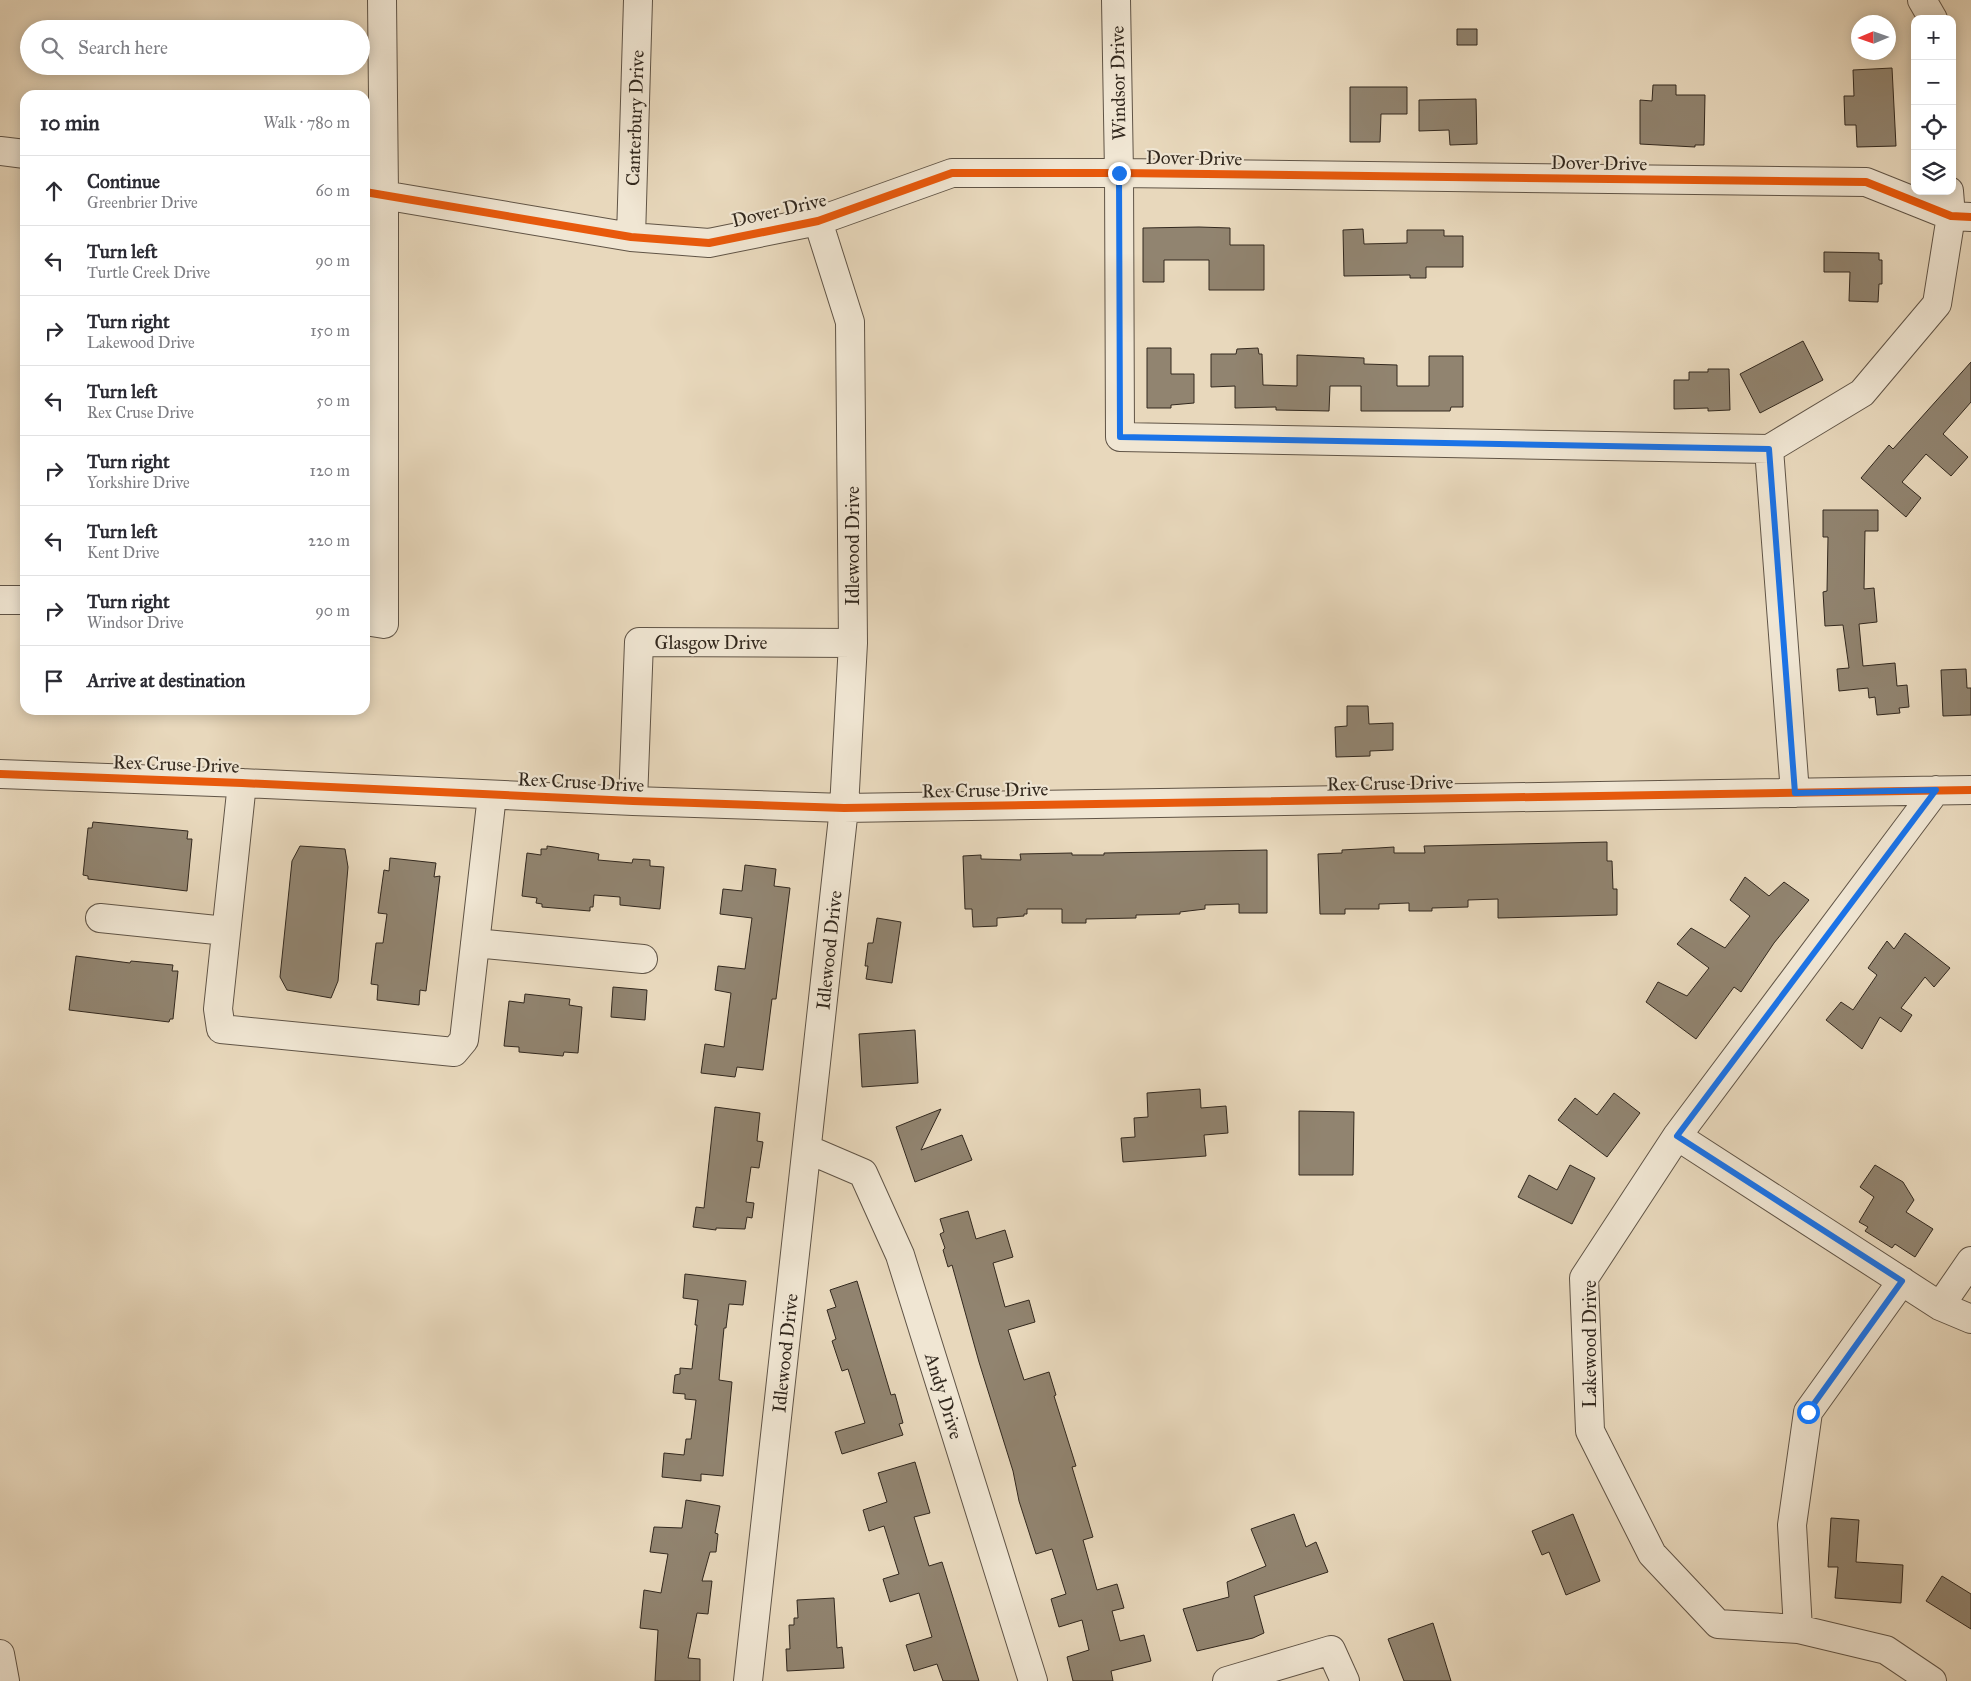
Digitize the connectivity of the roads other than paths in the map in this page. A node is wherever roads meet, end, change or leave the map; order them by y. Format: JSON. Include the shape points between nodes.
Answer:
{"nodes":[{"id":1,"x":382,"y":0,"type":"edge"},
{"id":2,"x":638,"y":0,"type":"edge"},
{"id":3,"x":1116,"y":0,"type":"edge"},
{"id":4,"x":1922,"y":0,"type":"edge"},
{"id":5,"x":1931,"y":15,"type":"edge"},
{"id":6,"x":0,"y":151,"type":"edge"},
{"id":7,"x":20,"y":153,"type":"edge"},
{"id":8,"x":1119,"y":173,"type":"junction"},
{"id":9,"x":375,"y":193,"type":"edge"},
{"id":10,"x":1957,"y":208,"type":"edge"},
{"id":11,"x":818,"y":221,"type":"junction"},
{"id":12,"x":631,"y":237,"type":"junction"},
{"id":13,"x":1769,"y":449,"type":"junction"},
{"id":14,"x":0,"y":600,"type":"edge"},
{"id":15,"x":20,"y":600,"type":"edge"},
{"id":16,"x":375,"y":623,"type":"edge"},
{"id":17,"x":853,"y":643,"type":"junction"},
{"id":18,"x":0,"y":774,"type":"edge"},
{"id":19,"x":242,"y":783,"type":"junction"},
{"id":20,"x":1936,"y":790,"type":"junction"},
{"id":21,"x":1971,"y":790,"type":"edge"},
{"id":22,"x":1795,"y":793,"type":"junction"},
{"id":23,"x":492,"y":795,"type":"junction"},
{"id":24,"x":633,"y":801,"type":"junction"},
{"id":25,"x":844,"y":808,"type":"junction"},
{"id":26,"x":100,"y":918,"type":"dead end"},
{"id":27,"x":226,"y":931,"type":"junction"},
{"id":28,"x":475,"y":943,"type":"junction"},
{"id":29,"x":643,"y":959,"type":"dead end"},
{"id":30,"x":1677,"y":1136,"type":"junction"},
{"id":31,"x":807,"y":1149,"type":"junction"},
{"id":32,"x":1971,"y":1261,"type":"edge"},
{"id":33,"x":1902,"y":1281,"type":"junction"},
{"id":34,"x":1940,"y":1306,"type":"junction"},
{"id":35,"x":1971,"y":1319,"type":"edge"},
{"id":36,"x":1798,"y":1629,"type":"junction"},
{"id":37,"x":0,"y":1654,"type":"edge"},
{"id":38,"x":5,"y":1681,"type":"edge"},
{"id":39,"x":748,"y":1681,"type":"edge"},
{"id":40,"x":1033,"y":1681,"type":"edge"},
{"id":41,"x":1227,"y":1681,"type":"edge"},
{"id":42,"x":1345,"y":1681,"type":"edge"},
{"id":43,"x":1932,"y":1681,"type":"edge"}],
"edges":[{"from":1,"to":9,"type":"street"},
{"from":2,"to":12,"type":"street","name":"Canterbury Drive"},
{"from":3,"to":8,"type":"street","name":"Windsor Drive"},
{"from":4,"to":5,"type":"street"},
{"from":6,"to":7,"type":"street"},
{"from":8,"to":10,"type":"street","name":"Dover Drive","via":[[1866,182]]},
{"from":8,"to":11,"type":"street","name":"Dover Drive","via":[[952,173]]},
{"from":8,"to":13,"type":"street","name":"Windsor Drive","via":[[1120,437]]},
{"from":9,"to":12,"type":"street","name":"Dover Drive"},
{"from":9,"to":16,"type":"street"},
{"from":10,"to":13,"type":"street","via":[[1936,304],[1862,393]]},
{"from":11,"to":12,"type":"street","name":"Dover Drive","via":[[709,242]]},
{"from":11,"to":17,"type":"street","name":"Idlewood Drive","via":[[850,322]]},
{"from":13,"to":22,"type":"street"},
{"from":14,"to":15,"type":"street"},
{"from":17,"to":24,"type":"street","name":"Glasgow Drive","via":[[640,642]]},
{"from":17,"to":25,"type":"street","name":"Idlewood Drive"},
{"from":18,"to":19,"type":"street","name":"Rex Cruse Drive"},
{"from":19,"to":23,"type":"street","name":"Rex Cruse Drive"},
{"from":19,"to":27,"type":"street"},
{"from":20,"to":21,"type":"street","name":"Rex Cruse Drive"},
{"from":20,"to":22,"type":"street","name":"Rex Cruse Drive"},
{"from":20,"to":30,"type":"street","name":"Lakewood Drive"},
{"from":22,"to":25,"type":"street","name":"Rex Cruse Drive"},
{"from":23,"to":24,"type":"street","name":"Rex Cruse Drive"},
{"from":23,"to":28,"type":"street"},
{"from":24,"to":25,"type":"street","name":"Rex Cruse Drive"},
{"from":25,"to":31,"type":"street","name":"Idlewood Drive"},
{"from":26,"to":27,"type":"street"},
{"from":27,"to":28,"type":"street","via":[[218,1009],[221,1029],[454,1052],[464,1040]]},
{"from":28,"to":29,"type":"street"},
{"from":30,"to":33,"type":"street"},
{"from":30,"to":36,"type":"street","name":"Lakewood Drive","via":[[1584,1278],[1590,1431],[1652,1554],[1718,1624]]},
{"from":31,"to":39,"type":"street","name":"Idlewood Drive"},
{"from":31,"to":40,"type":"street","name":"Andy Drive","via":[[863,1173],[900,1255]]},
{"from":32,"to":34,"type":"street"},
{"from":33,"to":34,"type":"street"},
{"from":33,"to":36,"type":"street","via":[[1808,1412],[1792,1525]]},
{"from":34,"to":35,"type":"street"},
{"from":36,"to":43,"type":"street","name":"Lakewood Drive","via":[[1886,1650]]},
{"from":37,"to":38,"type":"street"},
{"from":41,"to":42,"type":"street","via":[[1331,1650]]}]}
